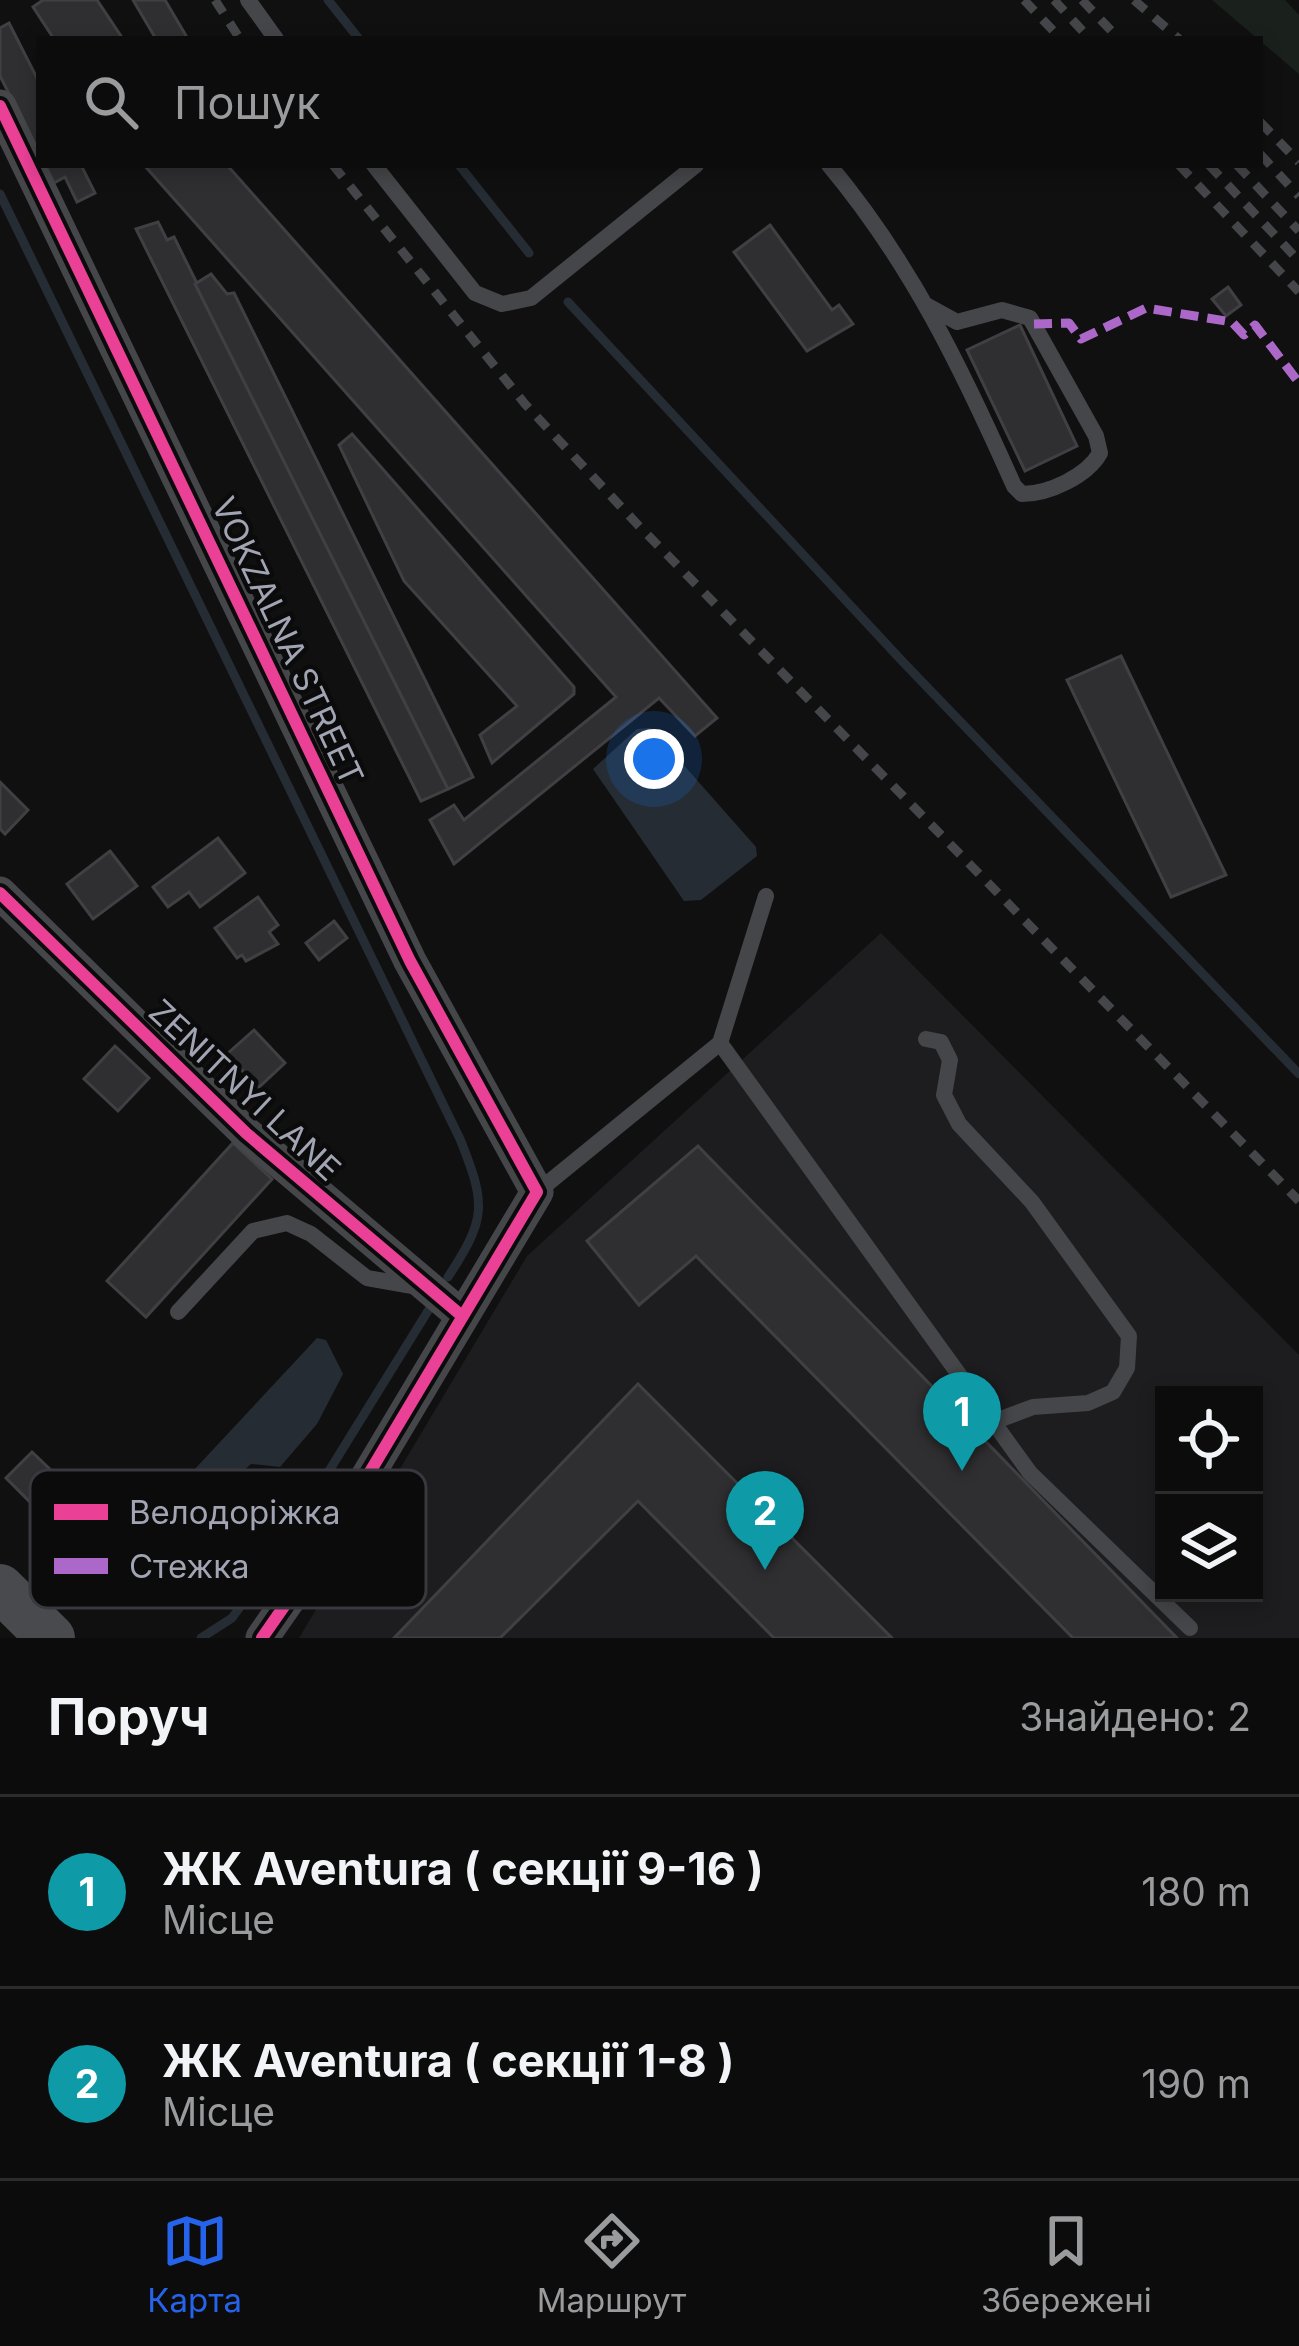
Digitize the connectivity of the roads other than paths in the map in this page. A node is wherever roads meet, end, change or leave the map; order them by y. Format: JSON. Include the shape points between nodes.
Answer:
{"nodes":[{"id":1,"x":248,"y":0,"type":"edge"},
{"id":2,"x":274,"y":36,"type":"edge"},
{"id":3,"x":0,"y":106,"type":"edge"},
{"id":4,"x":376,"y":168,"type":"edge"},
{"id":5,"x":692,"y":168,"type":"edge"},
{"id":6,"x":832,"y":168,"type":"edge"},
{"id":7,"x":926,"y":305,"type":"junction"},
{"id":8,"x":0,"y":893,"type":"edge"},
{"id":9,"x":766,"y":896,"type":"dead end"},
{"id":10,"x":926,"y":1039,"type":"dead end"},
{"id":11,"x":720,"y":1043,"type":"junction"},
{"id":12,"x":538,"y":1192,"type":"junction"},
{"id":13,"x":425,"y":1288,"type":"junction"},
{"id":14,"x":178,"y":1312,"type":"dead end"},
{"id":15,"x":462,"y":1316,"type":"junction"},
{"id":16,"x":993,"y":1422,"type":"junction"},
{"id":17,"x":371,"y":1470,"type":"edge"},
{"id":18,"x":0,"y":1588,"type":"edge"},
{"id":19,"x":283,"y":1608,"type":"edge"},
{"id":20,"x":1190,"y":1628,"type":"dead end"},
{"id":21,"x":51,"y":1638,"type":"edge"},
{"id":22,"x":262,"y":1638,"type":"edge"}],
"edges":[{"from":1,"to":2,"type":"lane"},
{"from":3,"to":12,"type":"street","name":"VOKZALNA STREET","via":[[410,961]]},
{"from":4,"to":5,"type":"lane","via":[[475,293],[502,304],[531,298]]},
{"from":6,"to":7,"type":"lane","via":[[886,233]]},
{"from":7,"to":7,"type":"lane","via":[[1014,486],[1035,494],[1090,470],[1100,453],[1096,436],[1030,318],[1002,310],[958,322]]},
{"from":8,"to":13,"type":"street","name":"ZENITNYI LANE","via":[[246,1133]]},
{"from":9,"to":11,"type":"lane"},
{"from":10,"to":16,"type":"lane","via":[[941,1042],[950,1060],[944,1095],[958,1124],[1032,1202],[1129,1336],[1127,1368],[1113,1392]]},
{"from":11,"to":12,"type":"lane"},
{"from":11,"to":16,"type":"lane"},
{"from":12,"to":15,"type":"street"},
{"from":13,"to":14,"type":"lane","via":[[367,1278],[287,1223],[253,1232]]},
{"from":13,"to":15,"type":"street","name":"ZENITNYI LANE"},
{"from":15,"to":17,"type":"street"},
{"from":16,"to":20,"type":"lane","via":[[1030,1473]]},
{"from":18,"to":21,"type":"main road"},
{"from":19,"to":22,"type":"street"}]}
